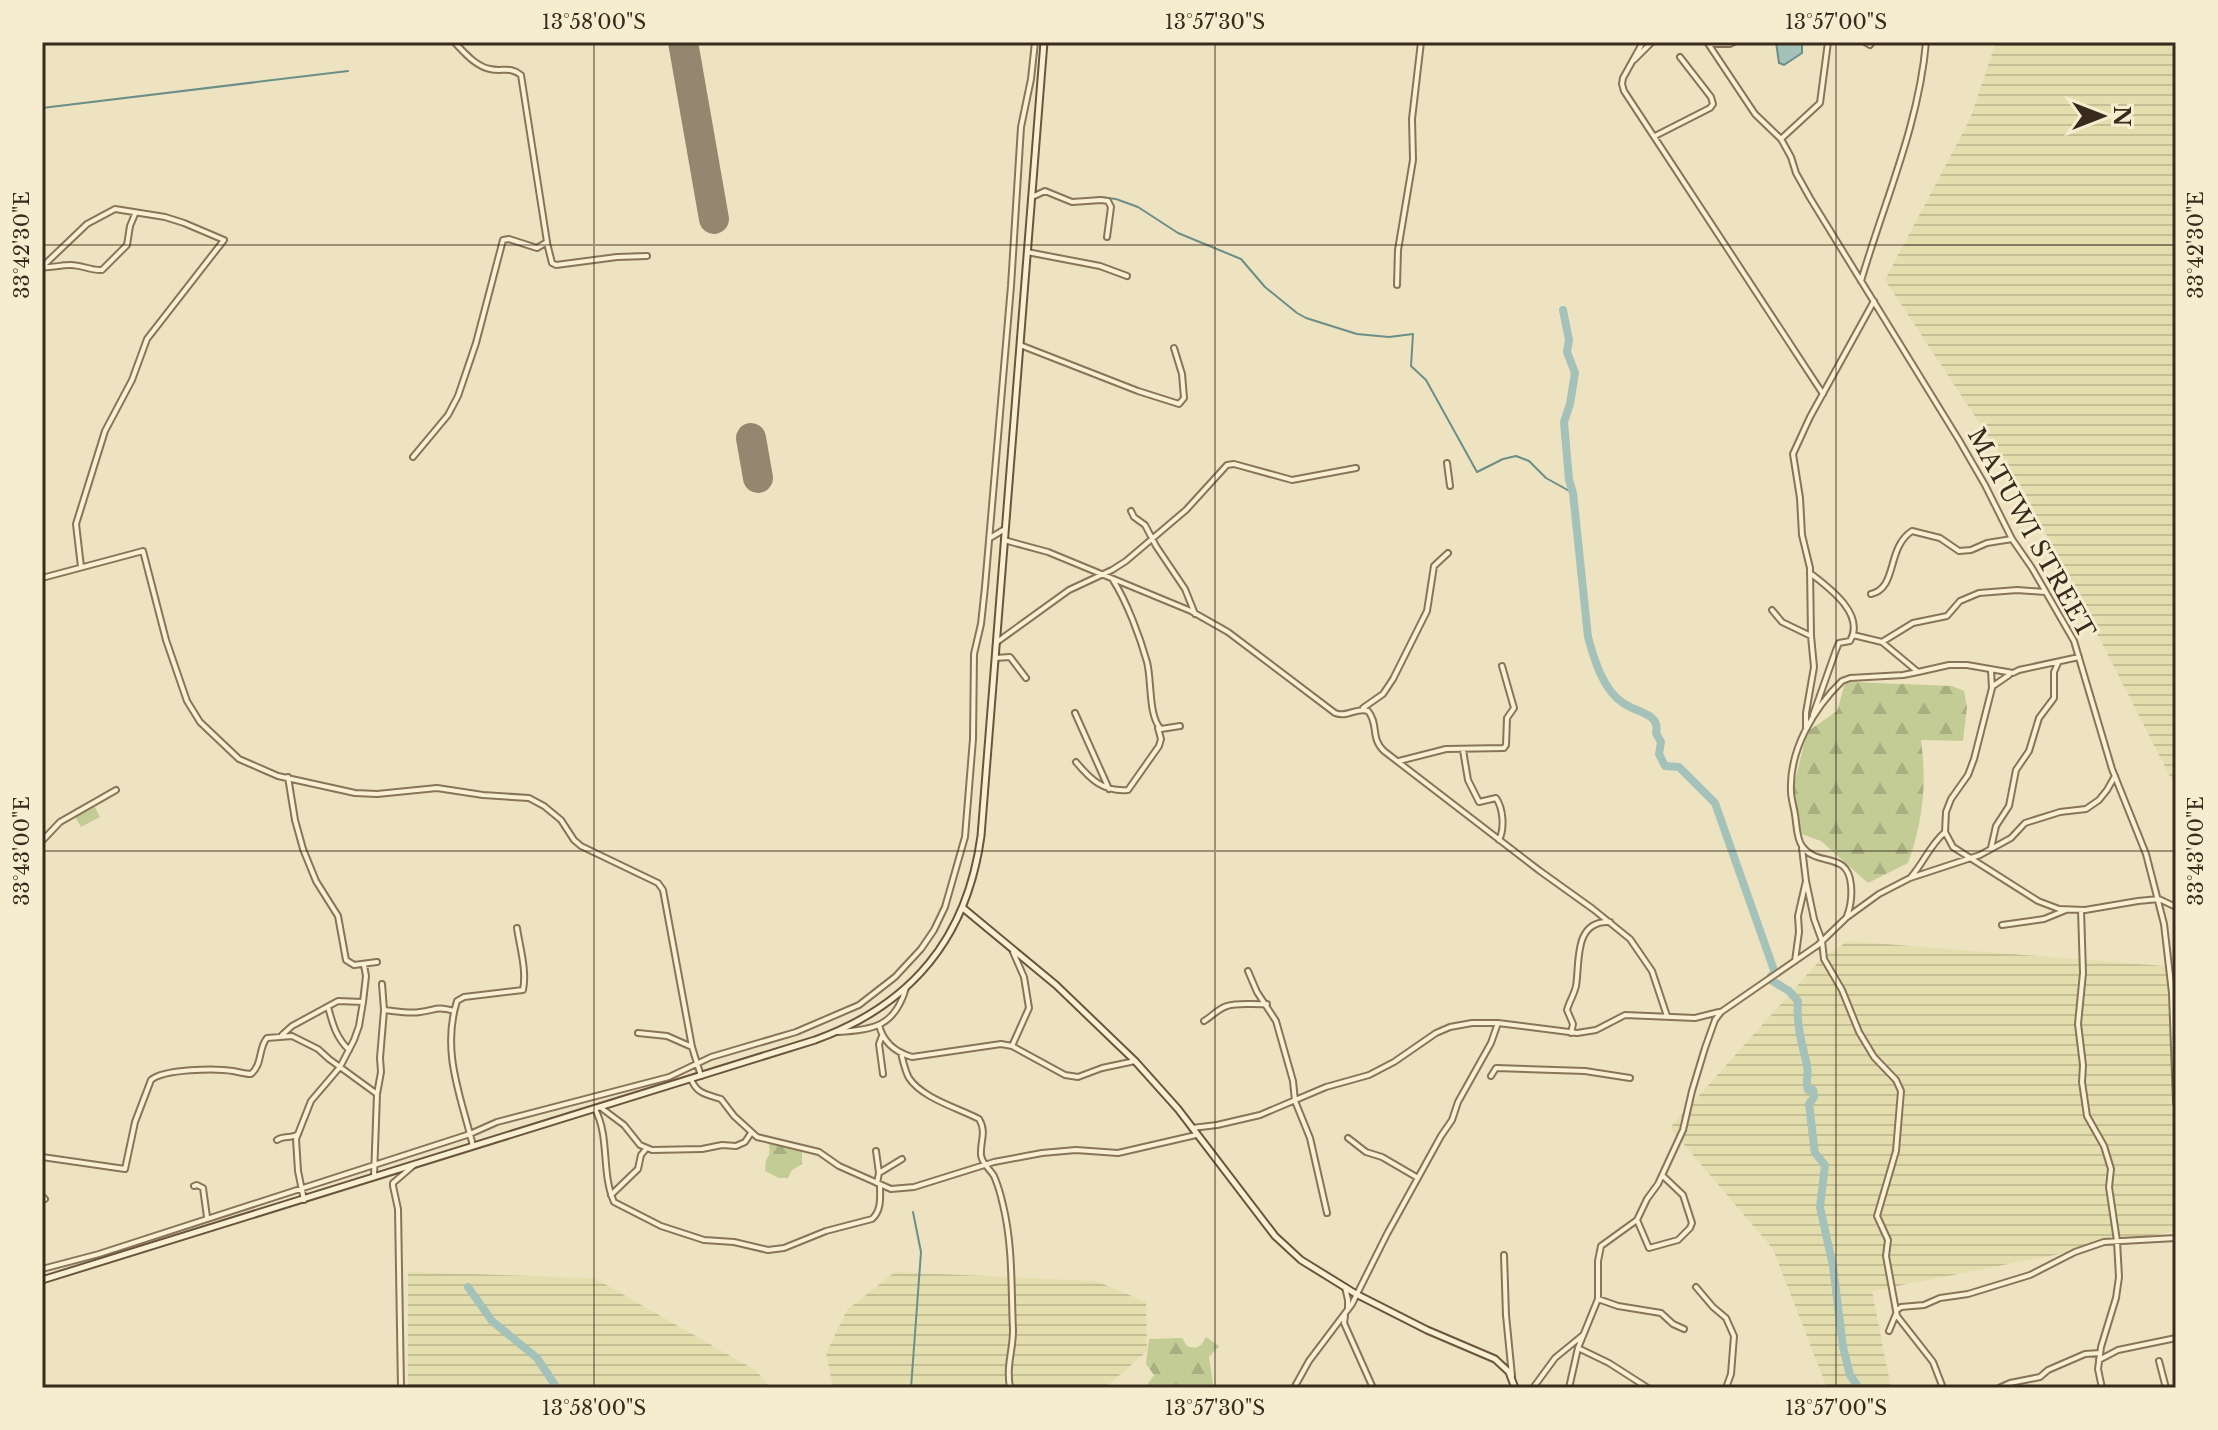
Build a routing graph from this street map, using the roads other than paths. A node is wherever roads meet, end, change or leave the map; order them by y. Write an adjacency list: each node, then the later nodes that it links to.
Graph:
1 (454, 42): 20 (street)
2 (1035, 42): 38 (street)
3 (1044, 42): 17 (main road)
4 (1421, 42): 26 (street)
5 (1643, 42): 14 (street)
6 (1652, 42): 14 (street)
7 (1734, 42): 12 (street)
8 (1828, 42): 16 (street)
9 (1865, 42): 10 (street)
10 (1872, 42)
11 (1926, 42): 25 (street)
12 (1708, 43): 16 (street, MATUWI STREET)
13 (1680, 57): 15 (street)
14 (1630, 64): 15 (street)
15 (1655, 136): 30 (street)
16 (1781, 139): 25 (street, MATUWI STREET)
17 (1031, 198): 19 (street); 21 (main road)
18 (135, 214): 23 (street); 23 (street); 42 (street)
19 (1107, 237)
20 (547, 242): 22 (street); 31 (street)
21 (1027, 252): 24 (street); 28 (main road)
22 (647, 256)
23 (42, 267)
24 (1127, 276)
25 (1861, 281): 27 (street, MATUWI STREET)
26 (1397, 285)
27 (1874, 301): 30 (street); 39 (street, MATUWI STREET)
28 (1020, 345): 29 (street); 36 (main road)
29 (1174, 348)
30 (1824, 395): 43 (street)
31 (413, 457)
32 (1447, 463): 34 (street)
33 (1356, 468): 37 (street)
34 (1450, 486)
35 (1131, 511): 37 (street)
36 (1005, 529): 38 (street); 40 (main road)
37 (1152, 537): 44 (street); 50 (street)
38 (989, 539): 123 (street)
39 (2012, 539): 47 (street, MATUWI STREET); 48 (street)
40 (1004, 540): 44 (street); 54 (main road)
41 (1448, 553): 64 (street)
42 (81, 567): 45 (street); 74 (street)
43 (1810, 573): 51 (street); 52 (street)
44 (1103, 574): 46 (street); 54 (street)
45 (42, 578)
46 (1112, 578): 50 (street); 67 (street)
47 (2045, 592): 53 (street); 55 (street, MATUWI STREET)
48 (1871, 594)
49 (1772, 610): 52 (street)
50 (1195, 614): 64 (street)
51 (1853, 635): 53 (street); 66 (street)
52 (1811, 636): 69 (street)
53 (1882, 642): 60 (street)
54 (996, 643): 56 (main road)
55 (2079, 657): 57 (street); 73 (street, MATUWI STREET)
56 (994, 658): 62 (street); 87 (main road)
57 (2059, 661): 61 (street); 81 (street)
58 (1502, 666): 70 (street)
59 (1991, 671): 60 (street); 61 (street); 63 (street)
60 (1918, 672): 66 (street)
61 (2010, 674): 63 (street)
62 (1026, 678)
63 (1992, 688): 77 (street)
64 (1361, 709): 71 (street)
65 (1075, 713): 75 (street)
66 (1811, 721): 69 (street)
67 (1158, 726): 68 (street); 75 (street)
68 (1180, 726)
69 (1806, 727): 80 (street)
70 (1463, 750): 71 (street); 78 (street)
71 (1397, 761): 78 (street)
72 (1076, 762): 75 (street)
73 (2115, 776): 81 (street); 85 (street, MATUWI STREET)
74 (288, 777): 98 (street); 119 (street)
75 (1109, 789)
76 (116, 790): 79 (street)
77 (1945, 832): 82 (street); 83 (street)
78 (1499, 840): 91 (street)
79 (42, 841)
80 (1802, 845): 84 (street); 90 (street)
81 (1991, 848): 82 (street)
82 (1969, 858): 83 (street); 88 (street)
83 (1910, 878): 90 (street)
84 (1806, 881): 94 (street); 96 (street)
85 (2159, 899): 86 (street); 89 (street); 117 (street, MATUWI STREET)
86 (2176, 907)
87 (963, 908): 95 (main road); 101 (main road)
88 (2067, 910): 89 (street); 92 (street)
89 (2081, 910): 165 (street)
90 (1846, 918): 94 (street)
91 (1610, 922): 108 (street); 114 (street)
92 (2002, 925)
93 (517, 928): 106 (street)
94 (1822, 941): 96 (street); 173 (street)
95 (1011, 946): 118 (street); 122 (main road)
96 (1795, 961): 107 (street)
97 (377, 962): 98 (street)
98 (364, 965): 102 (street)
99 (1248, 971): 103 (street)
100 (382, 984): 105 (street)
101 (906, 988): 111 (street); 112 (main road)
102 (363, 1002): 104 (street); 120 (street)
103 (1267, 1004): 109 (street); 132 (street)
104 (328, 1007): 115 (street); 120 (street)
105 (384, 1010): 106 (street); 130 (street)
106 (454, 1011): 138 (street)
107 (1721, 1012): 108 (street); 152 (street)
108 (1667, 1016): 114 (street)
109 (1204, 1021)
110 (1498, 1023): 114 (street); 132 (street); 154 (street)
111 (879, 1025): 112 (street); 116 (street)
112 (838, 1032): 126 (main road)
113 (638, 1033): 119 (street)
114 (1571, 1033)
115 (282, 1035): 124 (street); 145 (street)
116 (882, 1036): 121 (street); 125 (street)
117 (2175, 1041): 131 (street, MATUWI STREET)
118 (1012, 1046): 121 (street); 122 (street)
119 (692, 1047): 123 (street)
120 (349, 1050): 124 (street)
121 (901, 1053): 148 (street)
122 (1135, 1061): 135 (main road)
123 (696, 1063): 126 (street); 138 (street)
124 (340, 1067): 130 (street); 136 (street)
125 (883, 1074)
126 (701, 1076): 129 (main road)
127 (1491, 1076): 128 (street)
128 (1630, 1078)
129 (691, 1079): 134 (main road); 137 (street)
130 (377, 1094): 149 (street)
131 (2176, 1094): 133 (street, MATUWI STREET)
132 (1295, 1101): 135 (street); 161 (street)
133 (2176, 1102)
134 (597, 1108): 142 (main road); 143 (street); 159 (street)
135 (1191, 1128): 139 (main road)
136 (299, 1132): 141 (street); 158 (street)
137 (751, 1133): 143 (street); 156 (street)
138 (470, 1134): 142 (street); 149 (street)
139 (1196, 1135): 148 (street); 169 (main road)
140 (1348, 1138): 154 (street)
141 (277, 1140)
142 (473, 1146): 147 (main road)
143 (646, 1149): 159 (street)
144 (876, 1151): 151 (street)
145 (42, 1157)
146 (902, 1159): 151 (street)
147 (414, 1164): 150 (main road); 155 (street)
148 (985, 1165): 156 (street); 185 (street)
149 (373, 1166): 153 (street); 158 (street)
150 (390, 1172): 153 (main road); 155 (street)
151 (879, 1173): 156 (street)
152 (1663, 1175): 163 (street); 163 (street)
153 (374, 1177): 160 (main road)
154 (1418, 1178): 171 (street)
155 (393, 1183): 184 (street)
156 (878, 1184): 159 (street)
157 (194, 1186): 162 (street)
158 (301, 1189): 160 (street); 167 (street)
159 (611, 1195)
160 (304, 1200): 168 (main road)
161 (1327, 1213)
162 (207, 1217)
163 (1637, 1220): 172 (street)
164 (2176, 1238): 165 (street)
165 (2117, 1241): 173 (street); 180 (street)
166 (1504, 1255): 183 (street)
167 (42, 1269)
168 (42, 1280)
169 (1345, 1287): 171 (main road); 174 (street)
170 (1696, 1287): 192 (street)
171 (1356, 1294): 174 (street); 183 (main road)
172 (1598, 1299): 175 (street); 177 (street)
173 (1897, 1311): 176 (street); 193 (street)
174 (1346, 1312): 186 (street); 187 (street)
175 (1684, 1329)
176 (1889, 1331)
177 (1583, 1335): 179 (street); 189 (street)
178 (2176, 1338): 181 (street)
179 (1578, 1348): 190 (street); 191 (street)
180 (2100, 1353): 181 (street); 194 (street)
181 (2099, 1360): 195 (street)
182 (2159, 1361): 196 (street)
183 (1512, 1378): 188 (main road)
184 (401, 1388)
185 (1010, 1388)
186 (1294, 1388)
187 (1373, 1388)
188 (1515, 1388)
189 (1533, 1388)
190 (1569, 1388)
191 (1648, 1388)
192 (1726, 1388)
193 (1943, 1388)
194 (1999, 1388)
195 (2102, 1388)
196 (2166, 1388)

